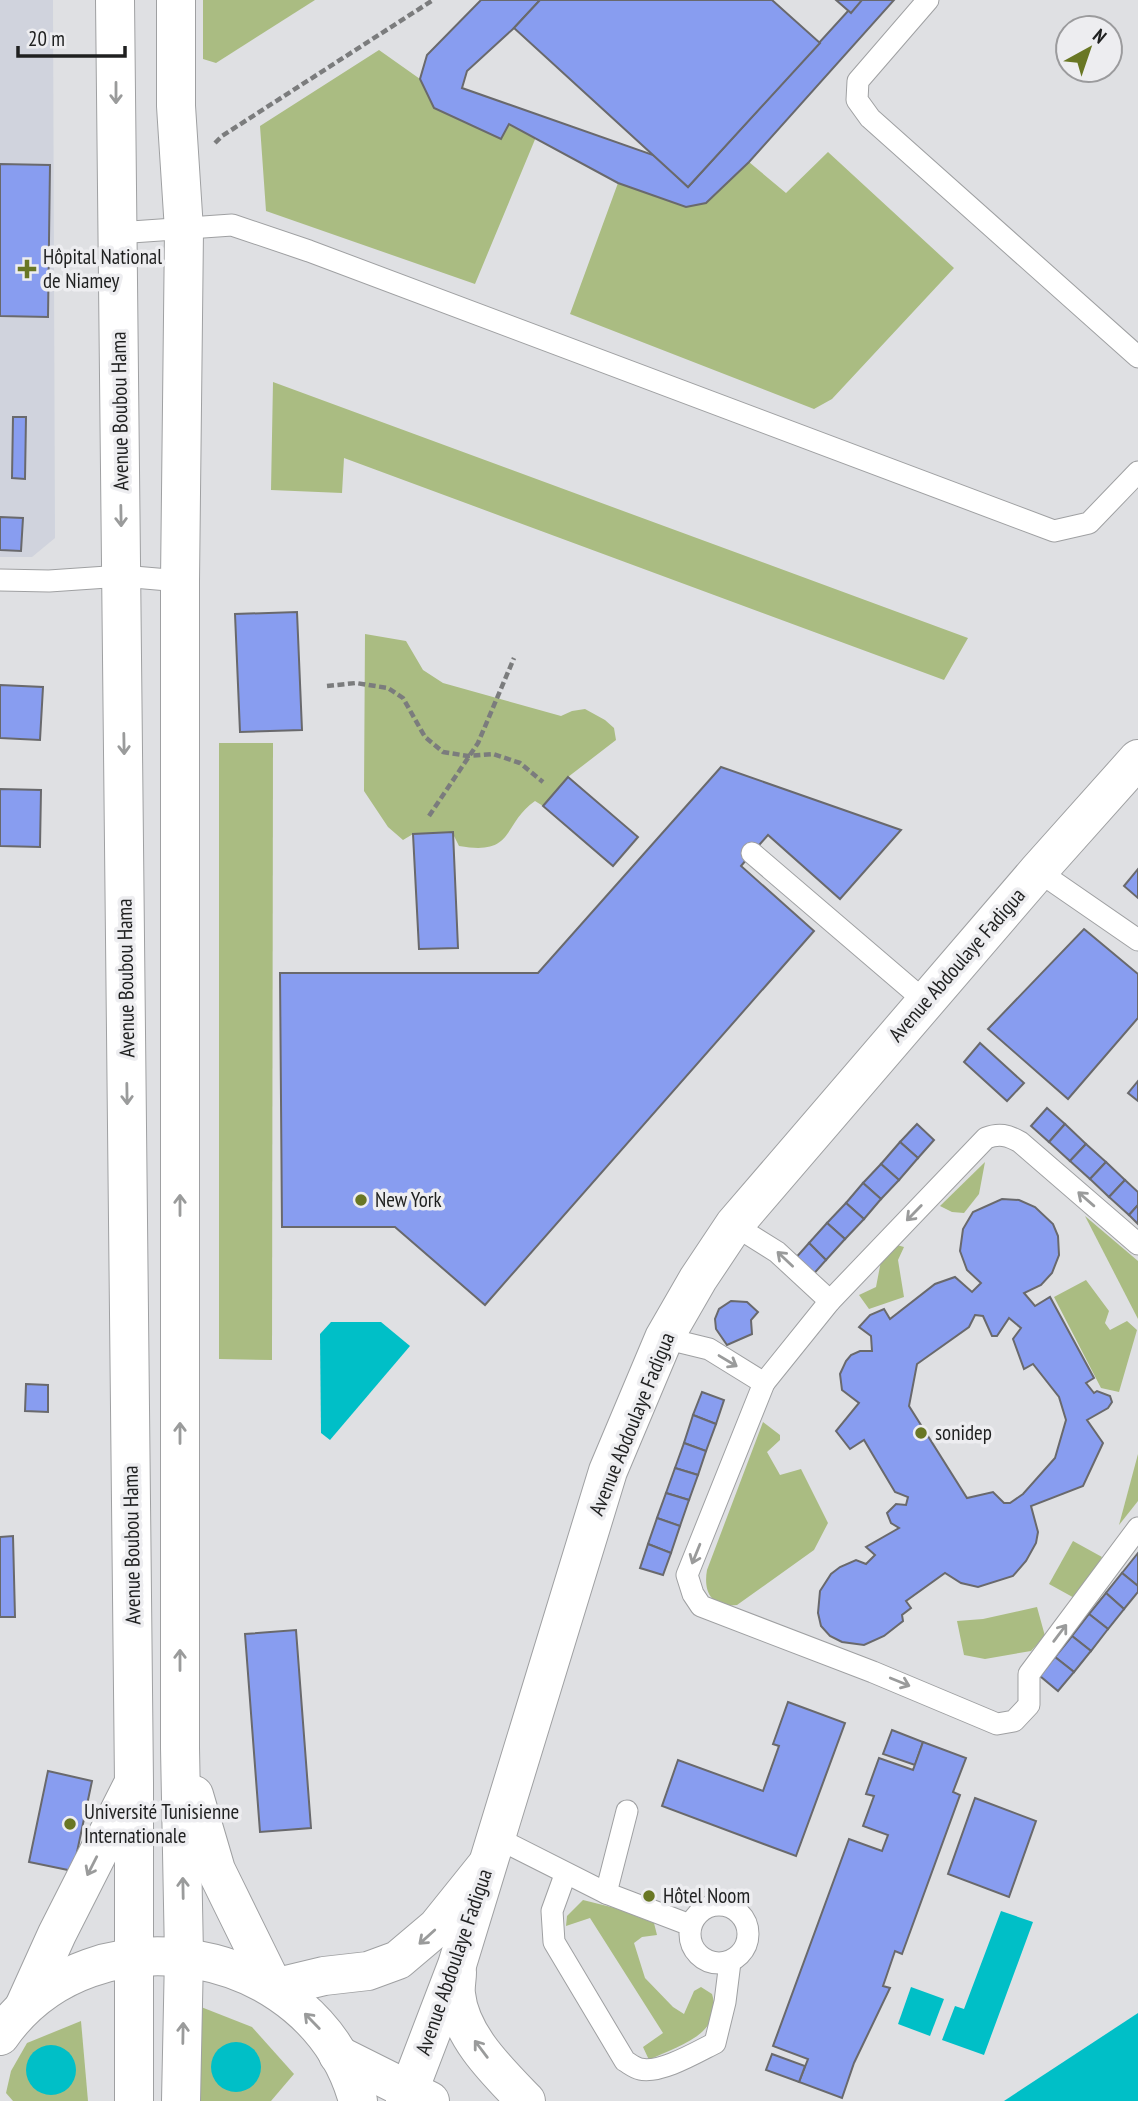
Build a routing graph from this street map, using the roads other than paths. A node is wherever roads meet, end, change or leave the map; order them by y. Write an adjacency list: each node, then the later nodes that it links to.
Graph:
1 (115, 0): 5 (main road, Avenue Boubou Hama, one-way to 5)
2 (176, 0): 4 (main road)
3 (928, 0): 6 (lane)
4 (184, 230): 5 (lane); 7 (lane); 10 (main road)
5 (117, 233): 8 (main road, Avenue Boubou Hama, one-way to 8)
6 (1138, 357)
7 (1138, 472)
8 (122, 576): 9 (lane); 10 (lane); 23 (main road, Avenue Boubou Hama, one-way to 23)
9 (0, 580)
10 (180, 580): 22 (main road, one-way to 10)
11 (1138, 760): 13 (main road, Avenue Abdoulaye Fadigua)
12 (751, 853): 15 (lane)
13 (1038, 871): 14 (lane); 15 (main road, Avenue Abdoulaye Fadigua)
14 (1138, 940)
15 (926, 1002): 16 (main road, Avenue Abdoulaye Fadigua)
16 (734, 1225): 18 (lane, one-way to 16); 19 (main road, Avenue Abdoulaye Fadigua)
17 (1138, 1244): 18 (lane, one-way to 18)
18 (830, 1301): 20 (lane)
19 (664, 1338): 20 (lane, one-way to 20); 25 (main road, Avenue Abdoulaye Fadigua)
20 (764, 1383): 21 (lane, one-way to 21)
21 (1138, 1528)
22 (180, 1748): 28 (main road); 31 (main road, one-way to 22)
23 (134, 1783): 30 (main road, Avenue Boubou Hama); 36 (main road, one-way to 36)
24 (627, 1811): 27 (lane)
25 (491, 1851): 26 (lane); 33 (main road, Avenue Abdoulaye Fadigua); 34 (main road, one-way to 34)
26 (565, 1875): 27 (lane); 32 (lane)
27 (606, 1893): 29 (lane)
28 (240, 1919): 34 (main road); 35 (main road)
29 (690, 1925): 32 (lane); 32 (lane)
30 (134, 1956): 31 (main road); 36 (main road); 39 (main road, Avenue Boubou Hama)
31 (184, 1956): 35 (main road); 40 (main road, one-way to 31)
32 (730, 1962)
33 (457, 1965): 38 (main road, Avenue Abdoulaye Fadigua); 42 (main road, one-way to 33)
34 (324, 1976): 35 (main road)
35 (274, 1988): 37 (main road, one-way to 35)
36 (12, 2023)
37 (338, 2055): 38 (main road); 41 (main road)
38 (415, 2097)
39 (134, 2101)
40 (181, 2101)
41 (358, 2101)
42 (526, 2101)

